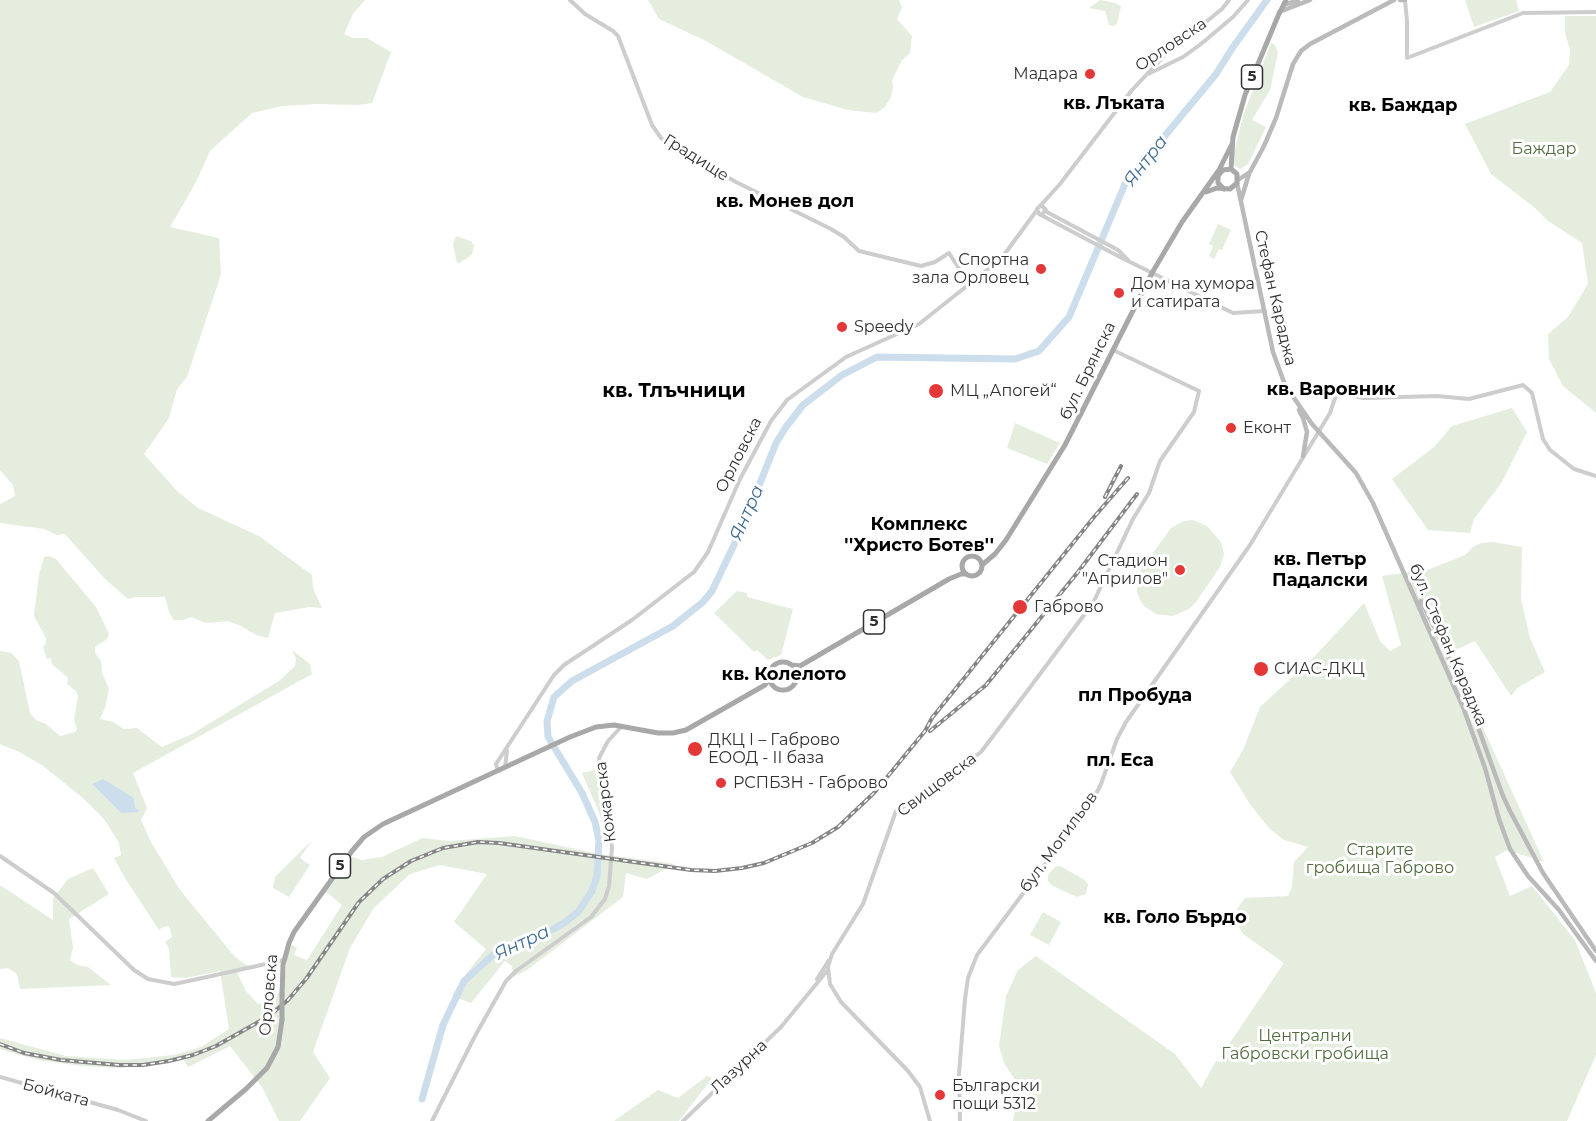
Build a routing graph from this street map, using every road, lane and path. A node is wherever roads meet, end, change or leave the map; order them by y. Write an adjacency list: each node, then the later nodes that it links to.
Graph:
1 (570, 0): 26 (street, Градище)
2 (1230, 0): 12 (street)
3 (1248, 0): 13 (street, Орловска)
4 (1286, 0): 10 (main road, бул. Брянска / 5)
5 (1309, 0): 9 (main road)
6 (1394, 0): 17 (main road)
7 (1400, 0): 8 (main road)
8 (1405, 0): 11 (street)
9 (1298, 1): 10 (main road)
10 (1281, 9): 15 (main road, бул. Брянска / 5)
11 (1596, 12)
12 (1159, 62): 13 (street); 14 (street)
13 (1164, 67): 14 (street, Орловска)
14 (1147, 75): 24 (street, Орловска)
15 (1232, 144): 16 (main road, бул. Брянска / 5); 22 (main road, бул. Брянска / 5)
16 (1231, 151): 18 (main road, 5); 19 (main road)
17 (1251, 169): 18 (main road); 20 (main road); 23 (main road)
18 (1233, 171): 19 (main road); 20 (main road, 5)
19 (1220, 173): 21 (main road); 22 (main road)
20 (1238, 181): 21 (main road); 23 (main road, Стефан Караджа)
21 (1228, 189): 22 (main road); 23 (main road)
22 (1204, 193): 25 (main road, бул. Брянска / 5)
23 (1241, 202): 27 (main road, Стефан Караджа)
24 (1040, 211): 25 (street); 26 (street, Орловска)
25 (1152, 273): 27 (street); 28 (main road, бул. Брянска / 5)
26 (969, 284): 47 (street, Орловска)
27 (1266, 311): 29 (main road, Стефан Караджа)
28 (1113, 350): 34 (main road, бул. Брянска / 5); 54 (street, Свищовска)
29 (1290, 394): 30 (main road, Стефан Караджа); 31 (main road)
30 (1318, 431): 31 (street, бул. Могильов); 32 (street, бул. Могильов); 35 (main road, Стефан Караджа)
31 (1303, 456): 65 (street, бул. Могильов)
32 (1596, 476)
33 (978, 557): 34 (main road, 5); 36 (main road, 5); 37 (main road)
34 (992, 557): 37 (main road, бул. Брянска / 5)
35 (1399, 562): 50 (main road, бул. Стефан Караджа); 51 (main road, бул. Стефан Караджа)
36 (962, 564): 38 (main road); 39 (main road, 5)
37 (982, 566): 38 (main road, 5)
38 (966, 574): 39 (main road, 5)
39 (949, 579): 41 (main road, 5)
40 (792, 665): 41 (main road); 42 (main road); 43 (main road, 5)
41 (800, 666): 42 (main road)
42 (797, 676): 45 (main road)
43 (770, 678): 44 (main road, 5); 45 (main road)
44 (765, 685): 45 (main road); 46 (main road, 5)
45 (776, 687)
46 (622, 726): 48 (main road, 5); 62 (street, Кожарска)
47 (508, 747): 48 (street, Орловска); 49 (street, Орловска)
48 (505, 768): 49 (main road, Орловска / 5)
49 (498, 771): 55 (main road, Орловска / 5)
50 (1495, 776): 51 (main road); 53 (main road, бул. Стефан Караджа)
51 (1488, 778): 56 (main road, бул. Стефан Караджа)
52 (0, 856): 55 (street)
53 (1596, 951)
54 (832, 954): 57 (street, Свищовска); 58 (street)
55 (284, 960): 61 (main road, Орловска / 5, bridge)
56 (1596, 961)
57 (827, 971): 58 (street); 64 (street)
58 (805, 998): 63 (street, Лазурна)
59 (0, 1077): 60 (street, Бойката)
60 (146, 1121)
61 (208, 1121)
62 (432, 1121)
63 (683, 1121)
64 (930, 1121)
65 (960, 1121)

